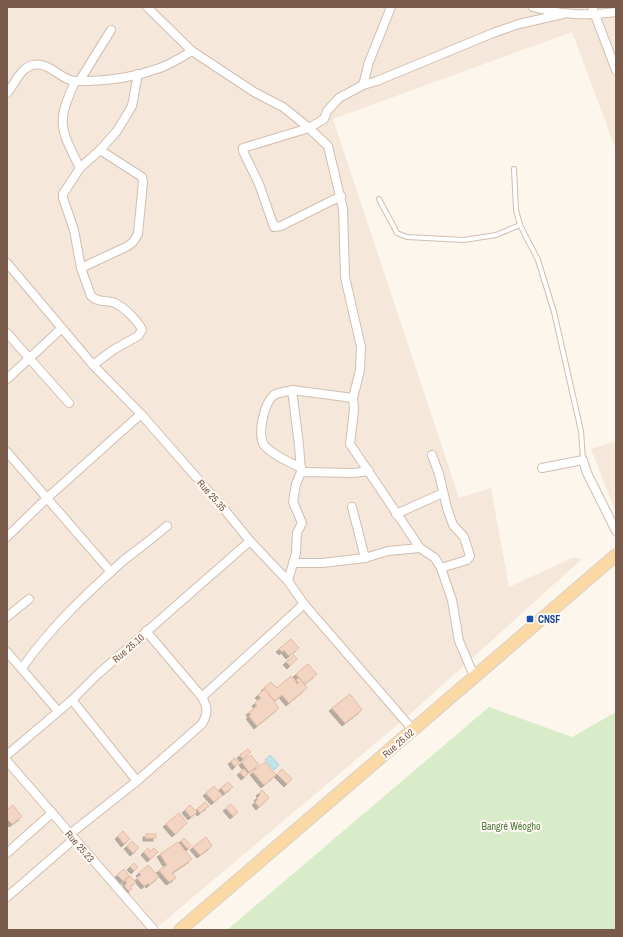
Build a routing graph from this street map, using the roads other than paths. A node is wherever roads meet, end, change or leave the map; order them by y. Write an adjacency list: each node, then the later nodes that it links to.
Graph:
1 (148, 7): 8 (street)
2 (391, 7): 12 (street)
3 (533, 7): 6 (street)
4 (593, 11): 5 (street); 6 (street); 9 (street)
5 (616, 12)
6 (563, 14): 12 (street)
7 (111, 30): 11 (street)
8 (192, 51): 10 (street); 14 (street)
9 (616, 70)
10 (138, 74): 11 (street); 15 (street)
11 (77, 81): 13 (street); 16 (street)
12 (363, 85): 14 (street)
13 (7, 93)
14 (309, 128): 18 (street); 18 (street)
15 (100, 150): 16 (street); 22 (street)
16 (80, 168): 22 (street)
17 (514, 169): 20 (lane)
18 (340, 196): 29 (street)
19 (379, 199): 20 (lane)
20 (520, 225): 34 (lane)
21 (7, 263): 23 (street, Rue 25.35)
22 (81, 268): 26 (street)
23 (62, 328): 25 (street); 26 (street, Rue 25.35)
24 (7, 333): 25 (street)
25 (30, 358): 27 (street); 30 (street)
26 (93, 365): 31 (street, Rue 25.35)
27 (7, 379)
28 (292, 390): 29 (street); 36 (street); 36 (street)
29 (354, 398): 37 (street)
30 (69, 403)
31 (141, 414): 39 (street); 45 (street, Rue 25.35)
32 (432, 455): 38 (street)
33 (8, 456): 39 (street)
34 (583, 460): 35 (street); 43 (street)
35 (542, 468)
36 (301, 470): 37 (street); 49 (street)
37 (369, 472): 41 (street)
38 (443, 493): 41 (street); 50 (street)
39 (47, 498): 44 (street); 51 (street)
40 (352, 507): 48 (street)
41 (396, 514): 46 (street)
42 (167, 526): 51 (street)
43 (616, 531)
44 (7, 537)
45 (250, 541): 52 (street, Rue 25.35); 56 (street, Rue 25.10)
46 (420, 548): 48 (street); 50 (street)
47 (616, 555): 59 (main road, Rue 25.02)
48 (365, 558): 49 (street)
49 (293, 563): 52 (street)
50 (442, 568): 59 (street)
51 (111, 572): 58 (street)
52 (288, 581): 54 (street, Rue 25.35)
53 (29, 599): 55 (street)
54 (304, 604): 60 (street); 63 (street, Rue 25.35)
55 (7, 617)
56 (146, 631): 60 (street); 61 (street, Rue 25.10)
57 (7, 652): 58 (street)
58 (22, 668): 62 (street)
59 (474, 676): 63 (main road, Rue 25.02)
60 (202, 697): 66 (street)
61 (72, 700): 62 (street, Rue 25.10); 66 (street)
62 (58, 711): 64 (street, Rue 25.10)
63 (413, 730): 72 (main road, Rue 25.02)
64 (7, 755)
65 (7, 761): 67 (street, Rue 25.23)
66 (137, 781): 68 (street)
67 (52, 813): 68 (street, Rue 25.23); 69 (street)
68 (72, 836): 70 (street); 71 (street, Rue 25.23)
69 (7, 853)
70 (7, 897)
71 (154, 930)
72 (180, 930)

